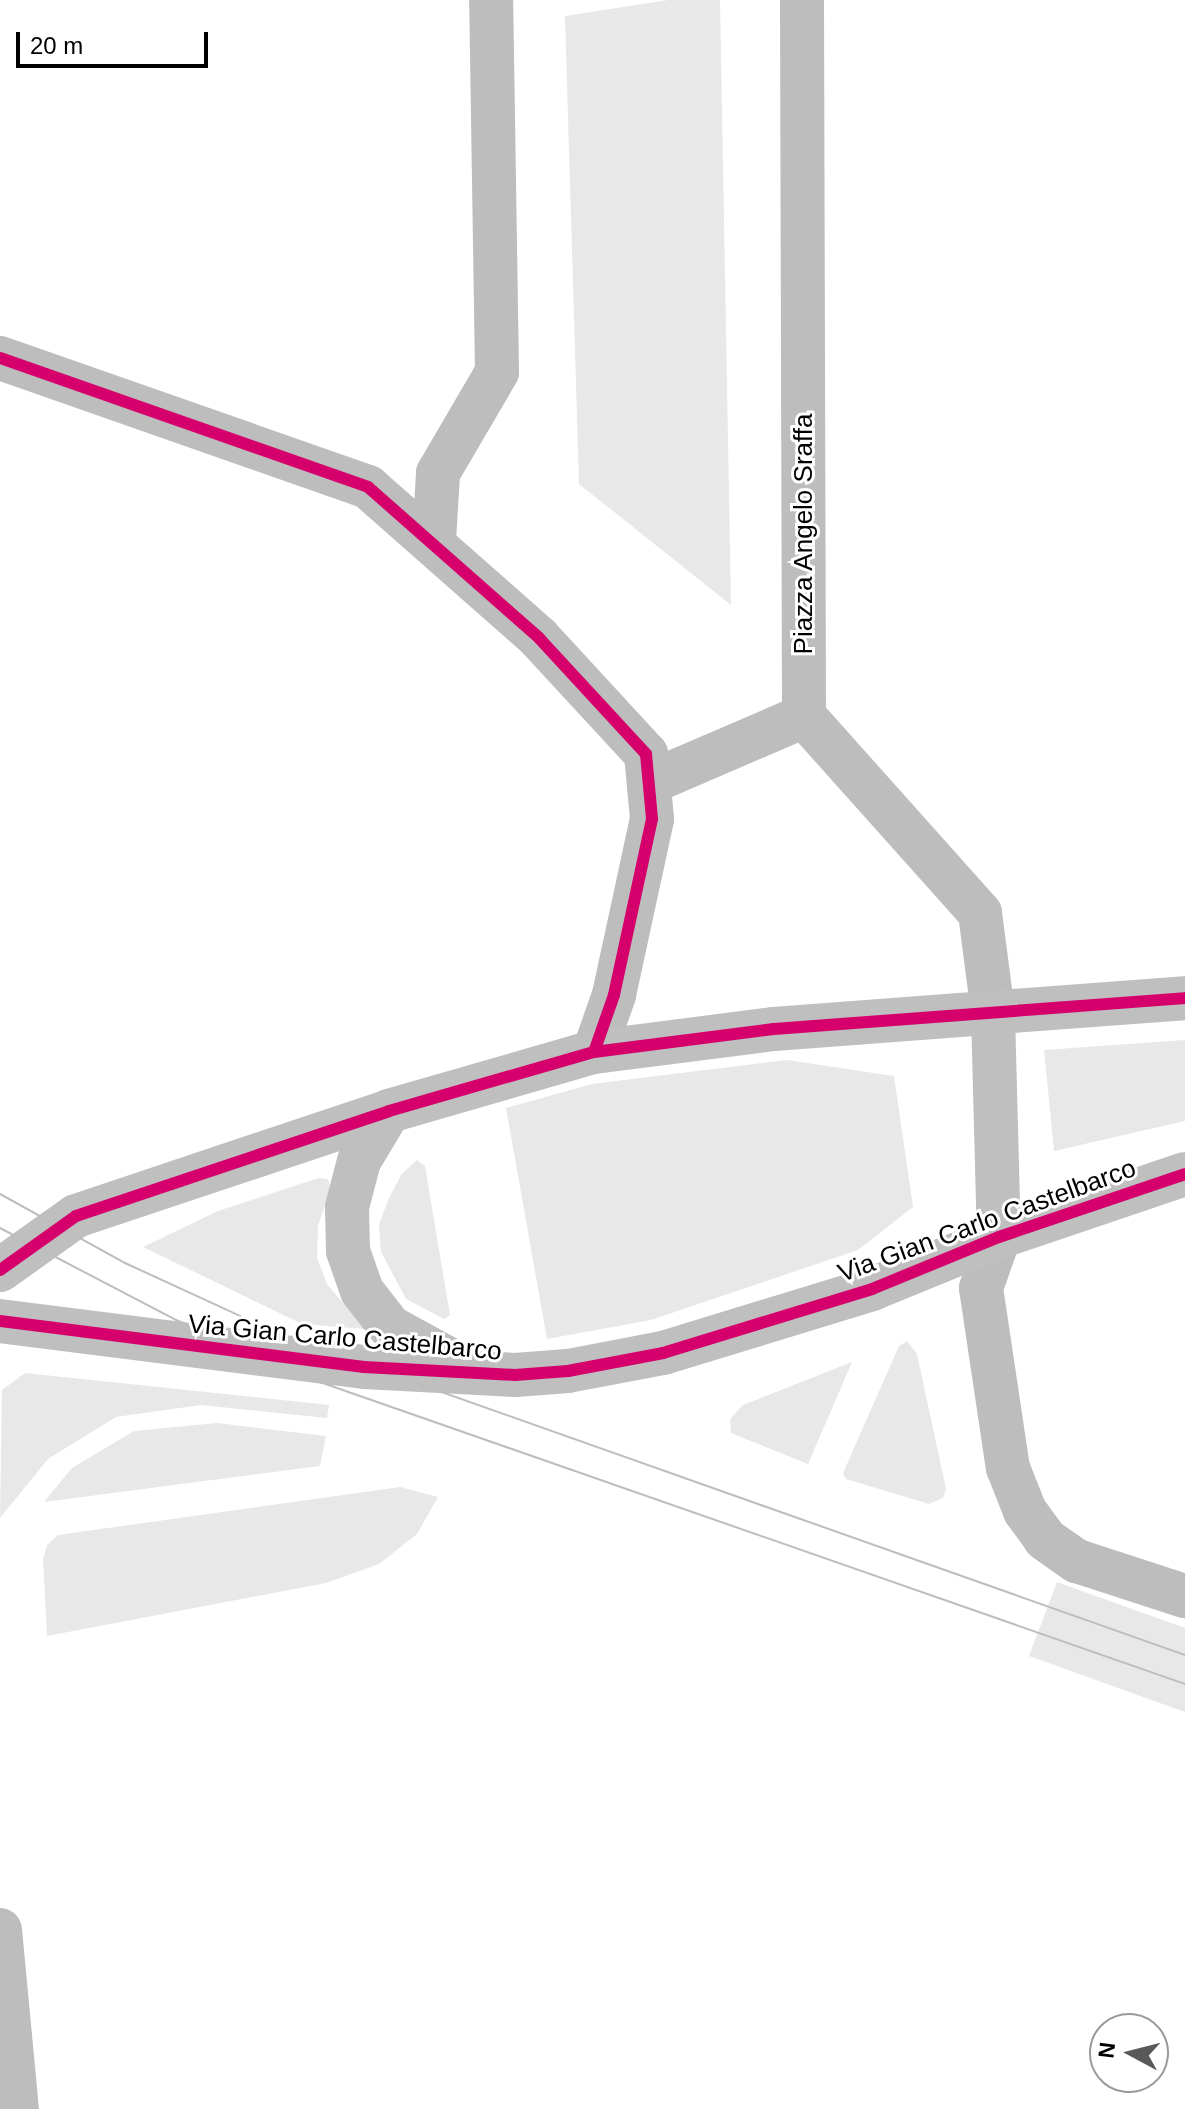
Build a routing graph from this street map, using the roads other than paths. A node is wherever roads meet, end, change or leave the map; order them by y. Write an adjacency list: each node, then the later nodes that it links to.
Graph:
1 (491, 0): 4 (street)
2 (802, 0): 5 (street, Piazza Angelo Sraffa)
3 (0, 358): 4 (street)
4 (434, 541): 6 (street)
5 (804, 716): 6 (street); 8 (street)
6 (651, 782): 9 (street)
7 (1185, 998): 8 (main road)
8 (993, 1013): 9 (main road); 12 (main road)
9 (594, 1052): 10 (main road)
10 (389, 1111): 13 (main road); 15 (main road)
11 (1185, 1174): 12 (main road, Via Gian Carlo Castelbarco)
12 (999, 1237): 15 (main road, Via Gian Carlo Castelbarco); 16 (street)
13 (0, 1270)
14 (0, 1321): 15 (main road, Via Gian Carlo Castelbarco)
15 (472, 1372)
16 (1185, 1596)
17 (0, 1930): 18 (street)
18 (17, 2109)

